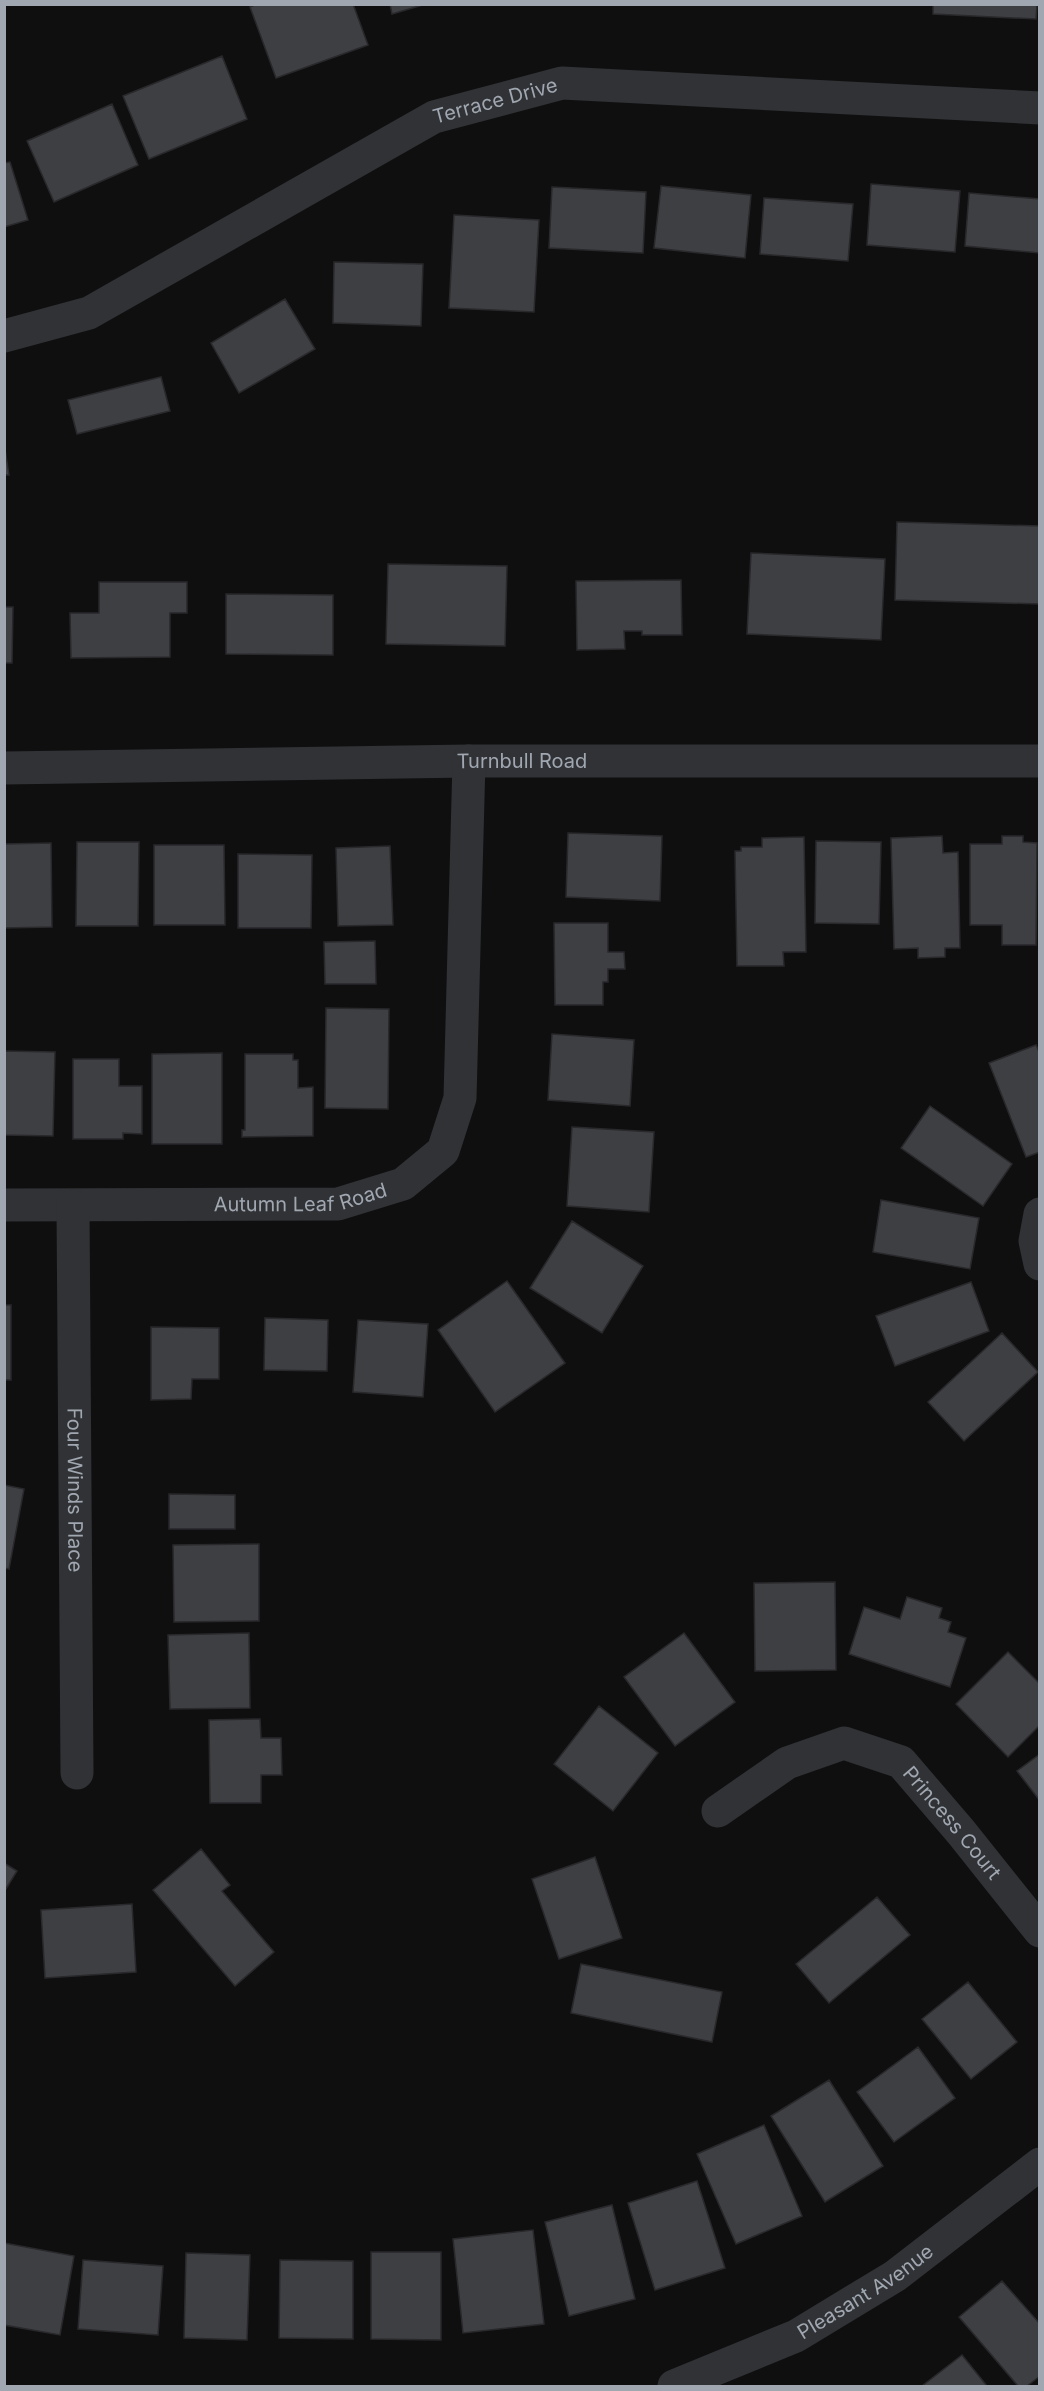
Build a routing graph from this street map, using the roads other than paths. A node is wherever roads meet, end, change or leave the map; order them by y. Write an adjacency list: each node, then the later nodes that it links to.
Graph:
1 (1040, 108): 2 (street, Terrace Drive)
2 (4, 336)
3 (470, 761): 4 (street, Turnbull Road); 5 (street, Turnbull Road); 7 (street, Autumn Leaf Road)
4 (1040, 761)
5 (4, 768)
6 (4, 1205): 7 (street, Autumn Leaf Road)
7 (74, 1206): 10 (street, Four Winds Place)
8 (1040, 1214): 9 (street)
9 (1040, 1264)
10 (77, 1773)
11 (718, 1811): 12 (street, Princess Court)
12 (1040, 1931)
13 (1036, 2174): 14 (street, Pleasant Avenue)
14 (674, 2386)

